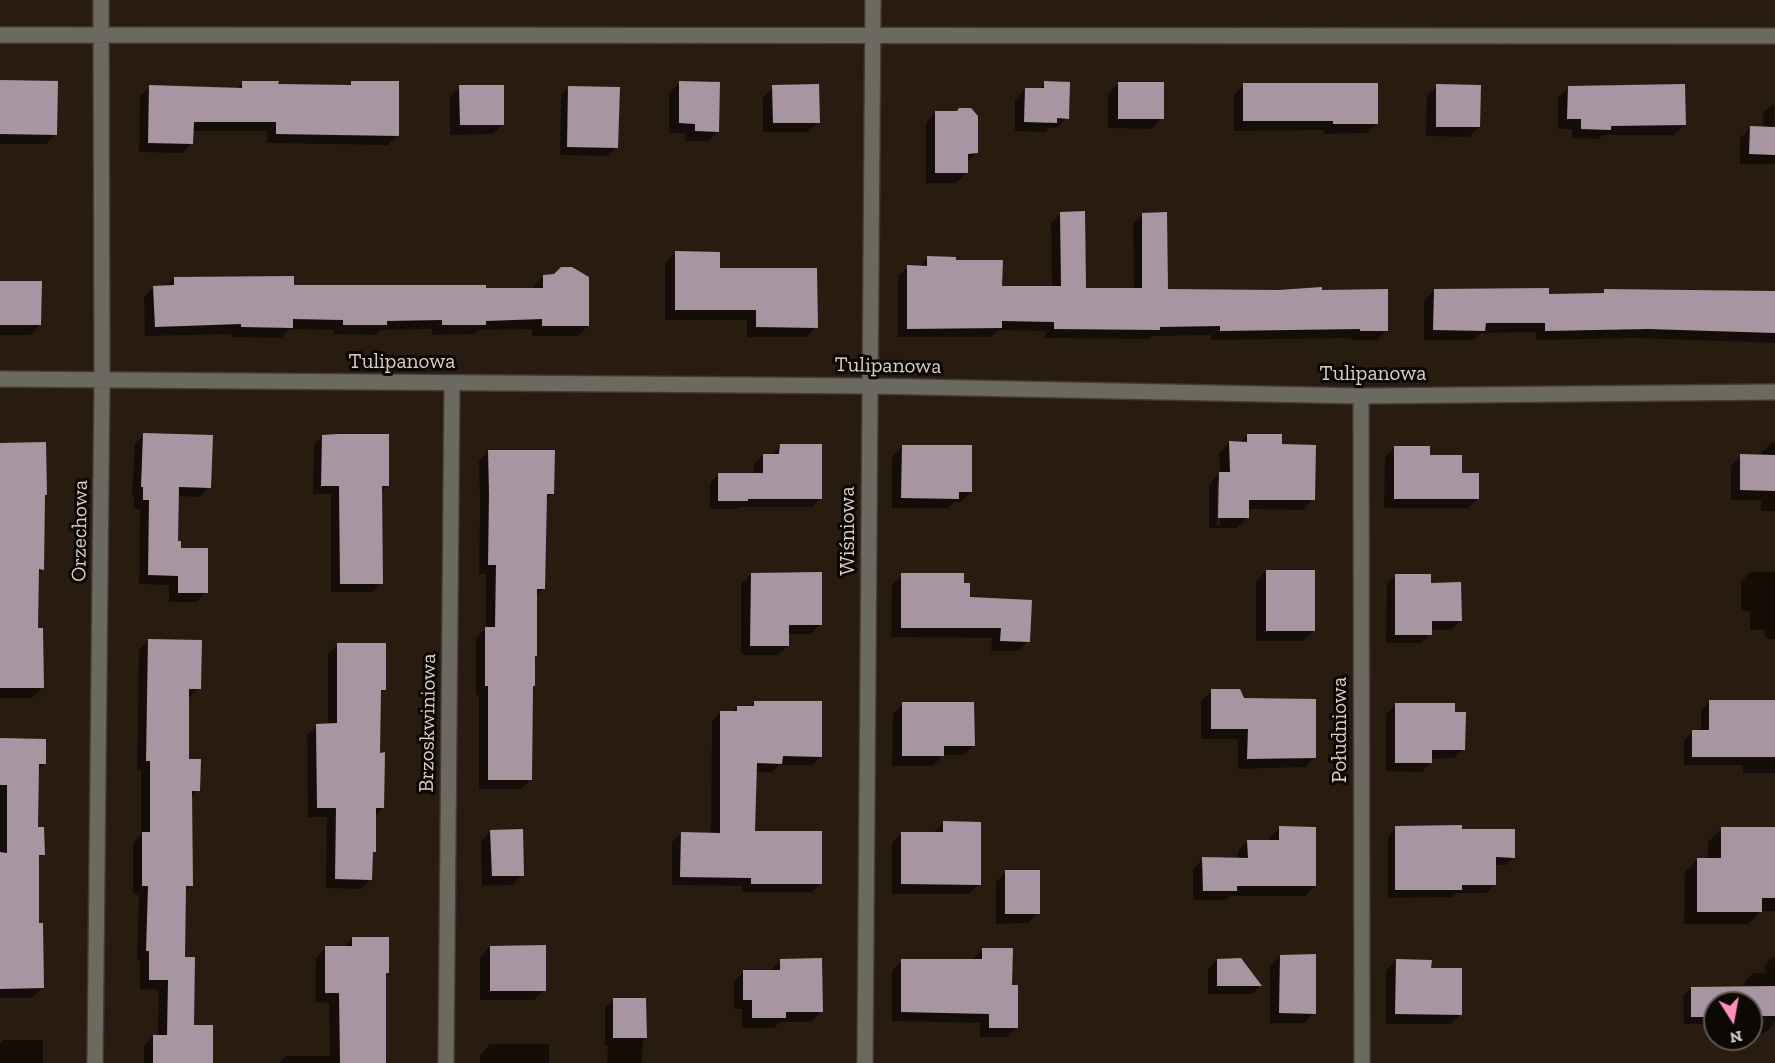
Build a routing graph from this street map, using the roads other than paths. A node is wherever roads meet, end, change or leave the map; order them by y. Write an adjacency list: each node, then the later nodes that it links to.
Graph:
1 (101, 0): 4 (street, Orzechowa)
2 (873, 0): 6 (street, Wiśniowa)
3 (0, 35): 4 (street)
4 (101, 36): 6 (street); 8 (street, Orzechowa)
5 (1775, 36): 6 (street)
6 (873, 37): 10 (street, Wiśniowa)
7 (0, 379): 8 (street, Tulipanowa)
8 (102, 381): 9 (street, Tulipanowa); 13 (street, Orzechowa)
9 (452, 383): 10 (street, Tulipanowa); 14 (street, Brzoskwiniowa)
10 (870, 386): 12 (street, Tulipanowa); 15 (street, Wiśniowa)
11 (1775, 392): 12 (street, Tulipanowa)
12 (1361, 396): 16 (street, Południowa)
13 (95, 1063)
14 (446, 1063)
15 (865, 1063)
16 (1362, 1063)

